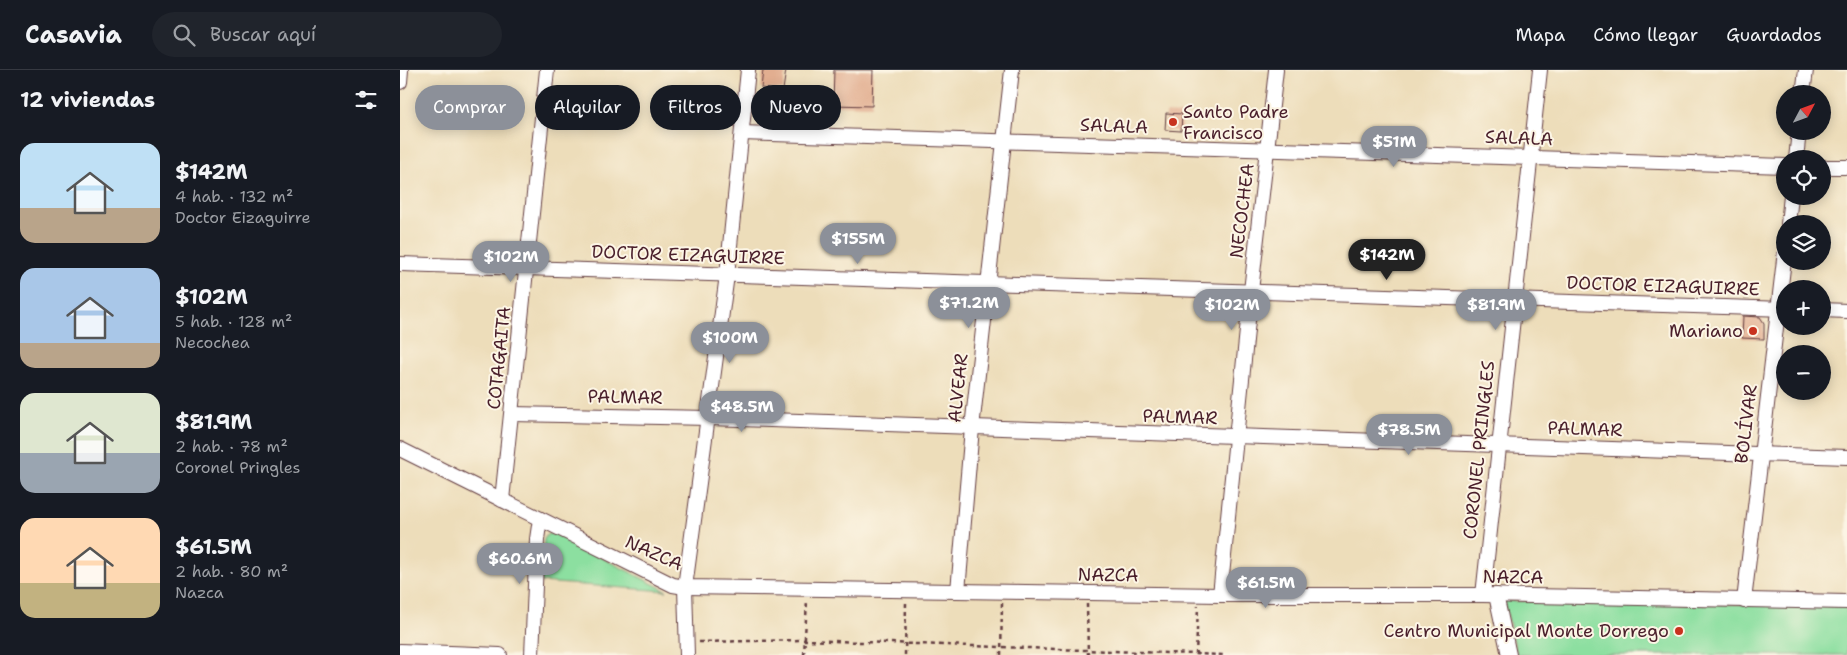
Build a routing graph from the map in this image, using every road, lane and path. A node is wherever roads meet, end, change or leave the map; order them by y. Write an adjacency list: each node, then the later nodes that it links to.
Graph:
1 (401, 70): 8 (street)
2 (547, 70): 18 (street, COTAGAITA)
3 (748, 70): 10 (street)
4 (1012, 70): 11 (street, ALVEAR)
5 (1276, 70): 12 (street, NECOCHEA)
6 (1540, 70): 13 (street, CORONEL PRINGLES)
7 (1806, 70): 9 (street)
8 (400, 82)
9 (1804, 85)
10 (742, 133): 11 (street, SALALA); 19 (street)
11 (1004, 140): 12 (street, SALALA); 20 (street, ALVEAR)
12 (1269, 150): 13 (street, SALALA); 21 (street, NECOCHEA)
13 (1531, 157): 14 (street, SALALA); 22 (street, CORONEL PRINGLES)
14 (1776, 166)
15 (1831, 167): 16 (street)
16 (1847, 167)
17 (400, 264): 18 (street, DOCTOR EIZAGUIRRE)
18 (527, 268): 19 (street, DOCTOR EIZAGUIRRE); 27 (street, COTAGAITA)
19 (726, 275): 20 (street, DOCTOR EIZAGUIRRE); 28 (street)
20 (988, 284): 21 (street, DOCTOR EIZAGUIRRE); 29 (street, ALVEAR)
21 (1251, 291): 22 (street, DOCTOR EIZAGUIRRE); 30 (street, NECOCHEA)
22 (1514, 300): 23 (street, DOCTOR EIZAGUIRRE); 31 (street, CORONEL PRINGLES)
23 (1776, 309)
24 (1831, 310): 25 (street)
25 (1847, 311)
26 (1778, 335): 33 (street, BOLÍVAR)
27 (512, 414): 28 (street, PALMAR); 35 (street, COTAGAITA)
28 (709, 418): 29 (street, PALMAR); 37 (street)
29 (972, 428): 30 (street, PALMAR); 40 (street, ALVEAR)
30 (1235, 438): 31 (street, PALMAR); 44 (street, NECOCHEA)
31 (1498, 444): 33 (street, PALMAR); 45 (street, CORONEL PRINGLES)
32 (400, 450): 35 (street, NAZCA)
33 (1761, 454): 34 (street, PALMAR); 46 (street, BOLÍVAR)
34 (1847, 457)
35 (502, 500): 36 (street, NAZCA)
36 (540, 518): 37 (street, NAZCA); 56 (street)
37 (685, 586): 38 (street, NAZCA); 51 (street)
38 (807, 589): 39 (street, NAZCA); 48 (path)
39 (907, 590): 40 (street, NAZCA); 49 (path)
40 (958, 591): 41 (street, NAZCA)
41 (1002, 592): 42 (street, NAZCA); 50 (path)
42 (1087, 593): 43 (street, NAZCA); 52 (path)
43 (1198, 595): 44 (street, NAZCA); 54 (path)
44 (1220, 595): 45 (street, NAZCA)
45 (1490, 595): 46 (street, NAZCA); 62 (street, CORONEL PRINGLES)
46 (1744, 601): 47 (street, NAZCA)
47 (1847, 602)
48 (805, 640): 49 (path); 51 (path); 57 (path)
49 (906, 643): 50 (path); 58 (path)
50 (1001, 647): 52 (path); 59 (path)
51 (687, 648)
52 (1088, 650): 54 (path); 60 (path)
53 (400, 651): 55 (street)
54 (1196, 654): 61 (path)
55 (500, 655)
56 (532, 655)
57 (804, 655)
58 (905, 655)
59 (1001, 655)
60 (1088, 655)
61 (1223, 655)
62 (1509, 655)

